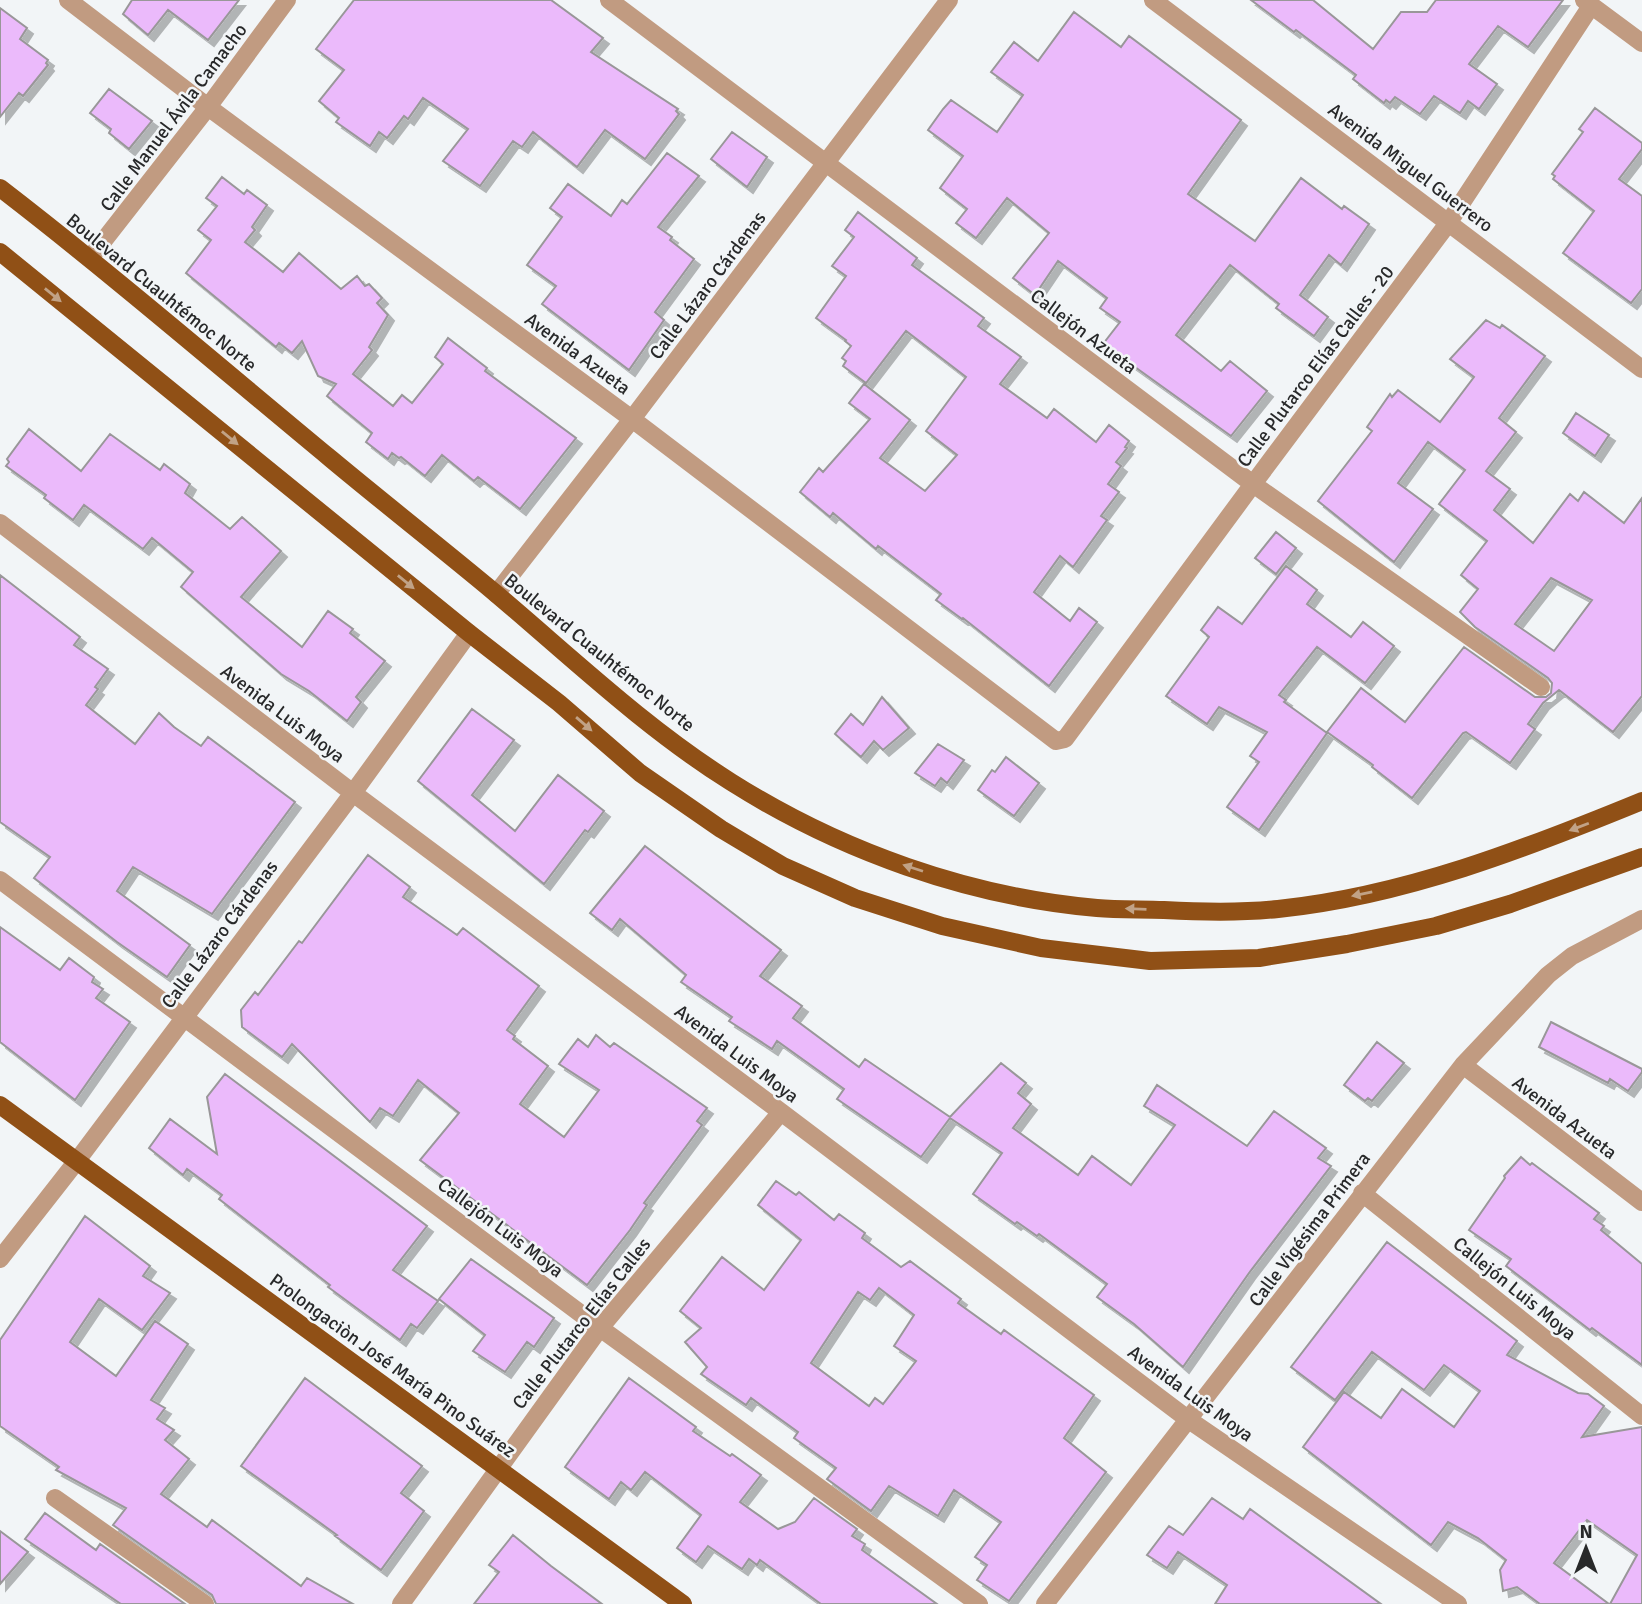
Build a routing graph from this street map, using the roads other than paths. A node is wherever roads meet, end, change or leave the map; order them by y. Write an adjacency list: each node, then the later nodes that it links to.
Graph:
1 (68, 0): 8 (street, Avenida Azueta)
2 (287, 0): 8 (street, Calle Manuel Ávila Camacho)
3 (609, 0): 9 (street, Callejón Azueta)
4 (949, 0): 9 (street, Calle Lázaro Cárdenas)
5 (1153, 0): 11 (street, Avenida Miguel Guerrero)
6 (1588, 3): 7 (street); 11 (street, Calle Plutarco Elías Calles - 20)
7 (1642, 43)
8 (208, 107): 13 (street, Calle Manuel Ávila Camacho); 15 (street, Avenida Azueta)
9 (825, 163): 15 (street, Calle Lázaro Cárdenas); 16 (street, Callejón Azueta)
10 (0, 188): 13 (main road, Boulevard Cuauhtémoc Norte)
11 (1450, 222): 14 (street, Avenida Miguel Guerrero); 16 (street, Calle Plutarco Elías Calles - 20)
12 (0, 252): 19 (main road, one-way to 19)
13 (90, 258): 18 (main road, Boulevard Cuauhtémoc Norte)
14 (1642, 369)
15 (632, 419): 18 (street, Calle Lázaro Cárdenas); 21 (street, Avenida Azueta)
16 (1252, 484): 20 (street, Callejón Azueta); 21 (street, Calle Plutarco Elías Calles - 20)
17 (0, 523): 22 (street, Avenida Luis Moya)
18 (496, 594): 23 (main road, Boulevard Cuauhtémoc Norte, one-way to 18)
19 (469, 633): 22 (street, Calle Lázaro Cárdenas); 24 (main road, one-way to 24)
20 (1541, 687)
21 (1061, 742)
22 (353, 793): 27 (street, Calle Lázaro Cárdenas); 30 (street, Avenida Luis Moya)
23 (1642, 801)
24 (1642, 857)
25 (0, 880): 27 (street, Callejón Luis Moya)
26 (1642, 919): 28 (street, Calle Vigésima Primera)
27 (184, 1016): 31 (street, Calle Lázaro Cárdenas); 35 (street, Callejón Luis Moya)
28 (1463, 1065): 32 (street, Calle Vigésima Primera); 33 (street, Avenida Azueta)
29 (0, 1105): 31 (main road, Prolongaciòn José María Pino Suárez)
30 (781, 1112): 35 (street, Calle Plutarco Elías Calles); 37 (street, Avenida Luis Moya)
31 (76, 1162): 34 (street, Calle Lázaro Cárdenas); 38 (main road, Prolongaciòn José María Pino Suárez)
32 (1362, 1193): 36 (street, Callejón Luis Moya); 37 (street, Calle Vigésima Primera)
33 (1642, 1202)
34 (0, 1259)
35 (600, 1328): 38 (street, Calle Plutarco Elías Calles); 43 (street, Callejón Luis Moya)
36 (1642, 1416)
37 (1189, 1420): 44 (street, Calle Vigésima Primera); 45 (street, Avenida Luis Moya)
38 (498, 1467): 41 (street, Calle Plutarco Elías Calles); 42 (main road, Prolongaciòn José María Pino Suárez)
39 (55, 1499): 40 (street)
40 (205, 1604)
41 (401, 1604)
42 (683, 1604)
43 (979, 1604)
44 (1045, 1604)
45 (1458, 1604)

